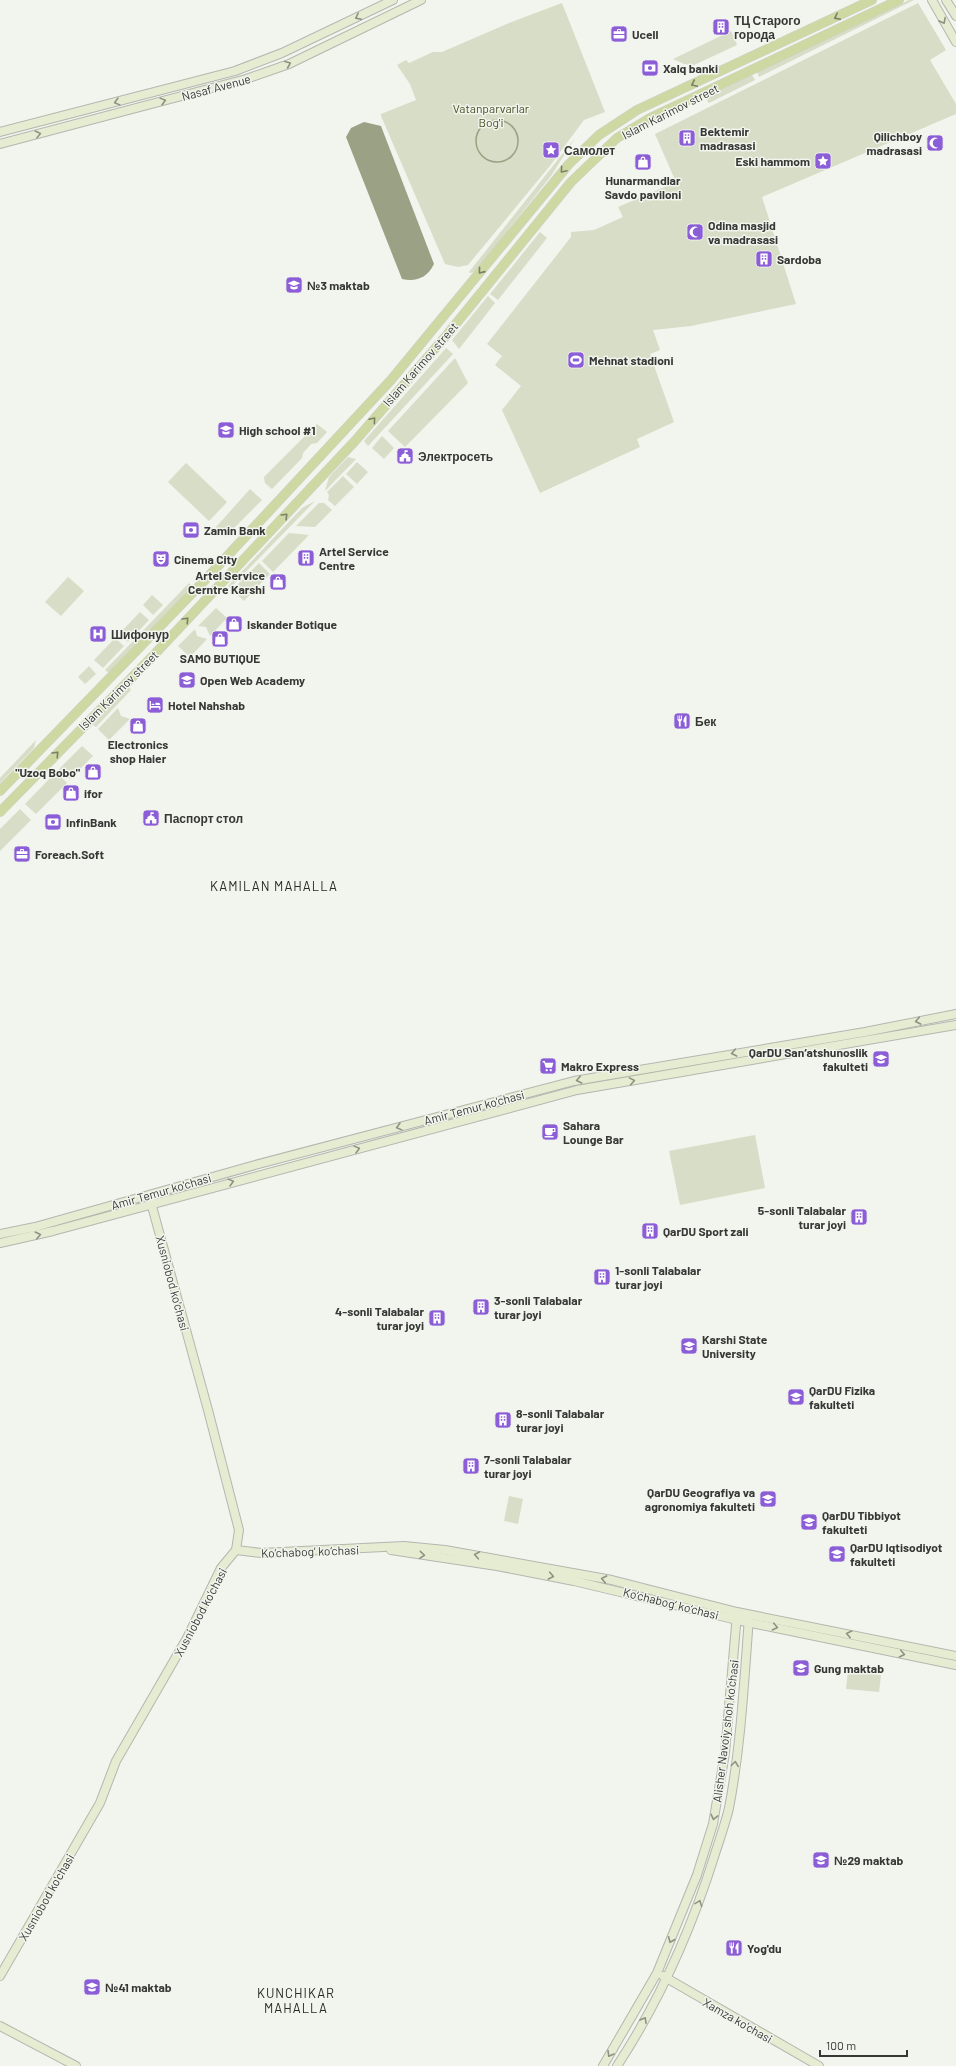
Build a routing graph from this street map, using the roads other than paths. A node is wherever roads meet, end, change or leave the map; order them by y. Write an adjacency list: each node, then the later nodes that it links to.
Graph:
1 (393, 0): 9 (main road, Nasaf Avenue, one-way to 9)
2 (421, 0): 10 (main road, Nasaf Avenue, one-way to 2)
3 (872, 0): 11 (main road, Islam Karimov street, one-way to 11)
4 (899, 0): 12 (main road, Islam Karimov street)
5 (932, 0): 8 (main road, one-way to 8)
6 (946, 0): 7 (main road)
7 (956, 16)
8 (956, 42)
9 (0, 132)
10 (0, 144)
11 (519, 223): 12 (main road); 13 (main road, Islam Karimov street, one-way to 13)
12 (529, 232): 14 (main road, Islam Karimov street, one-way to 12)
13 (0, 791)
14 (0, 812)
15 (956, 1014): 17 (main road, Amir Temur ko'chasi, one-way to 17)
16 (956, 1024): 18 (main road, Amir Temur ko'chasi, one-way to 16)
17 (149, 1194): 18 (main road, Xusniobod ko'chasi); 19 (main road, Amir Temur ko'chasi)
18 (151, 1203): 20 (main road, Amir Temur ko'chasi, one-way to 18); 21 (main road, Xusniobod ko'chasi)
19 (0, 1234)
20 (0, 1243)
21 (236, 1550): 22 (main road, Ko‘chabog‘ ko‘chasi); 27 (main road, Xusniobod ko'chasi)
22 (737, 1616): 23 (main road, Ko‘chabog‘ ko‘chasi); 26 (main road, Alisher Navoiy shoh ko'chasi, one-way to 26)
23 (749, 1618): 24 (main road, Ko‘chabog‘ ko‘chasi, one-way to 23); 25 (main road, Ko‘chabog‘ ko‘chasi, one-way to 25); 28 (main road, Alisher Navoiy shoh ko'chasi, one-way to 23)
24 (956, 1656)
25 (956, 1665)
26 (657, 1973): 28 (main road, Xamza ko'chasi); 31 (main road, Alisher Navoiy shoh ko'chasi, one-way to 31)
27 (0, 1976)
28 (667, 1978): 32 (main road, Alisher Navoiy shoh ko'chasi, one-way to 28); 33 (main road, Xamza ko'chasi)
29 (0, 2026): 30 (main road)
30 (76, 2066)
31 (603, 2066)
32 (617, 2066)
33 (819, 2066)

